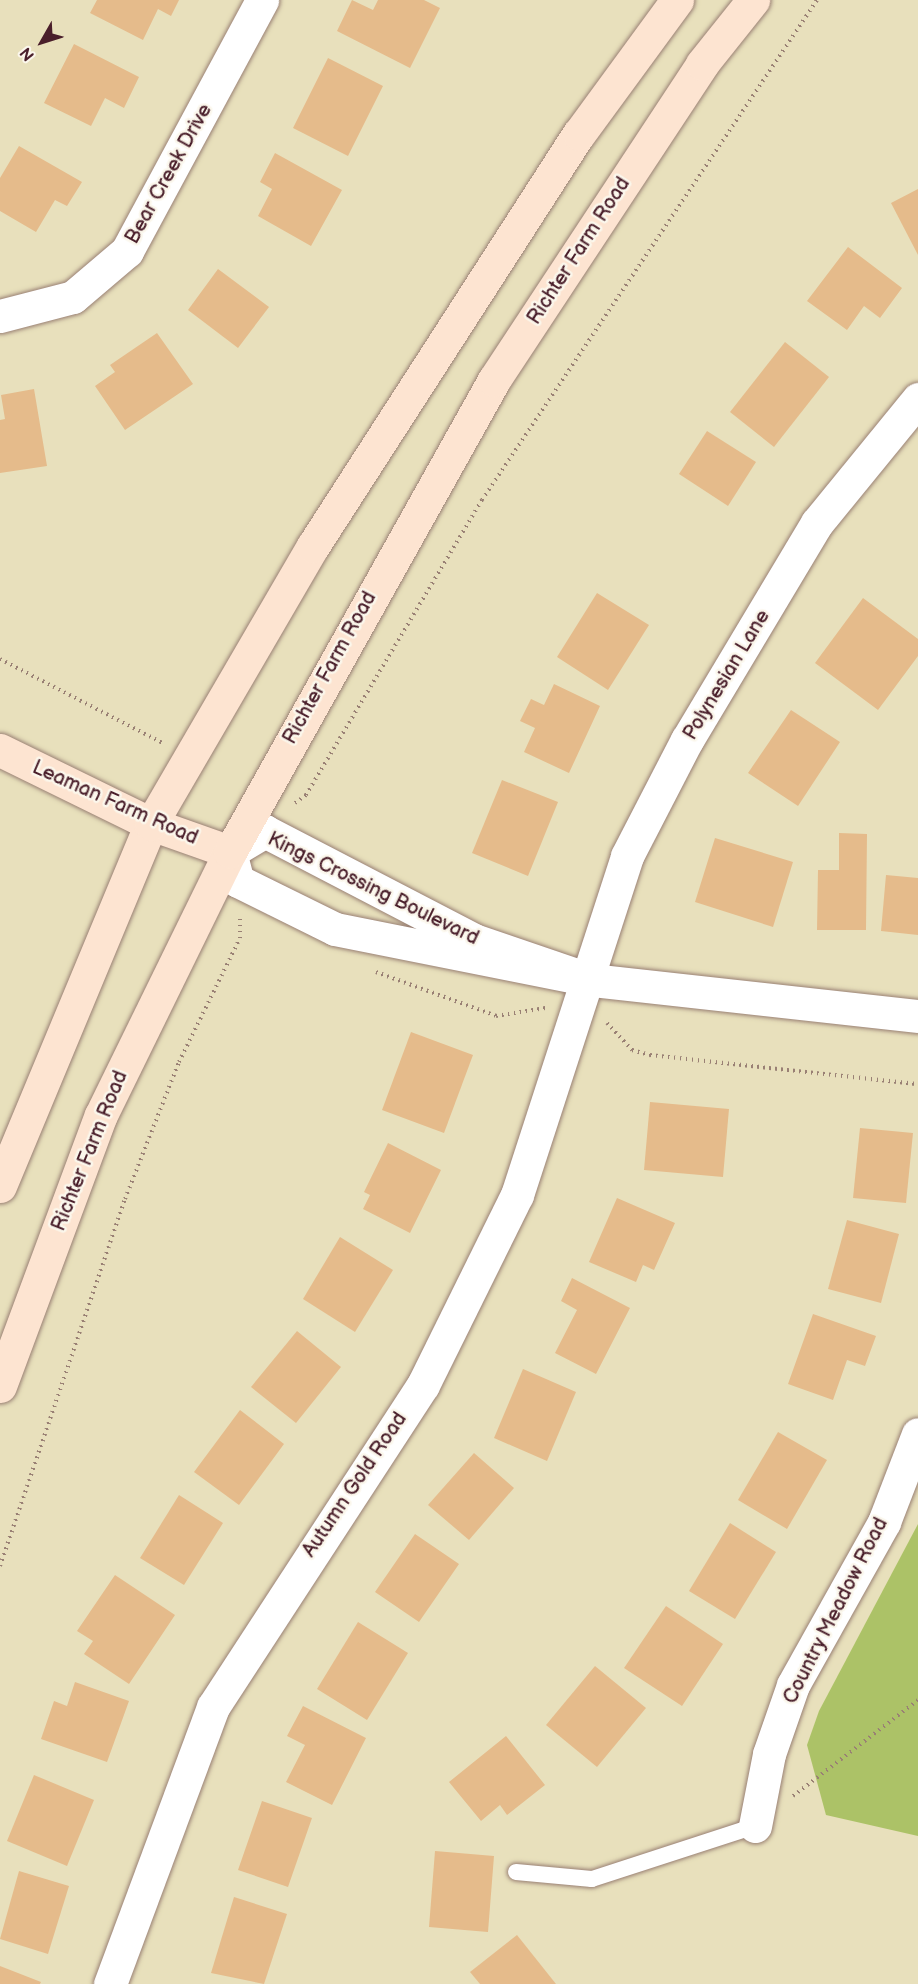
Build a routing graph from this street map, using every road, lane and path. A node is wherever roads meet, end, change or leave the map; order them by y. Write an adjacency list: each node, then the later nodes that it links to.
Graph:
1 (262, 0): 5 (street, Bear Creek Drive)
2 (677, 0): 9 (main road)
3 (753, 0): 12 (main road, Richter Farm Road)
4 (817, 0): 11 (path)
5 (0, 316)
6 (918, 399): 13 (street, Polynesian Lane)
7 (0, 658): 9 (path)
8 (0, 750): 10 (main road, Leaman Farm Road)
9 (190, 757): 10 (main road)
10 (152, 824): 12 (main road, Leaman Farm Road); 15 (main road)
11 (265, 831): 12 (street, Kings Crossing Boulevard); 13 (street, Kings Crossing Boulevard)
12 (234, 867): 13 (street, Kings Crossing Boulevard); 16 (main road, Richter Farm Road); 18 (path)
13 (591, 980): 14 (street, Kings Crossing Boulevard); 22 (street, Autumn Gold Road)
14 (918, 1016)
15 (0, 1186)
16 (0, 1386)
17 (918, 1434): 20 (street, Country Meadow Road)
18 (0, 1566)
19 (918, 1700): 20 (path)
20 (755, 1826): 21 (lane)
21 (516, 1872)
22 (110, 1984)

